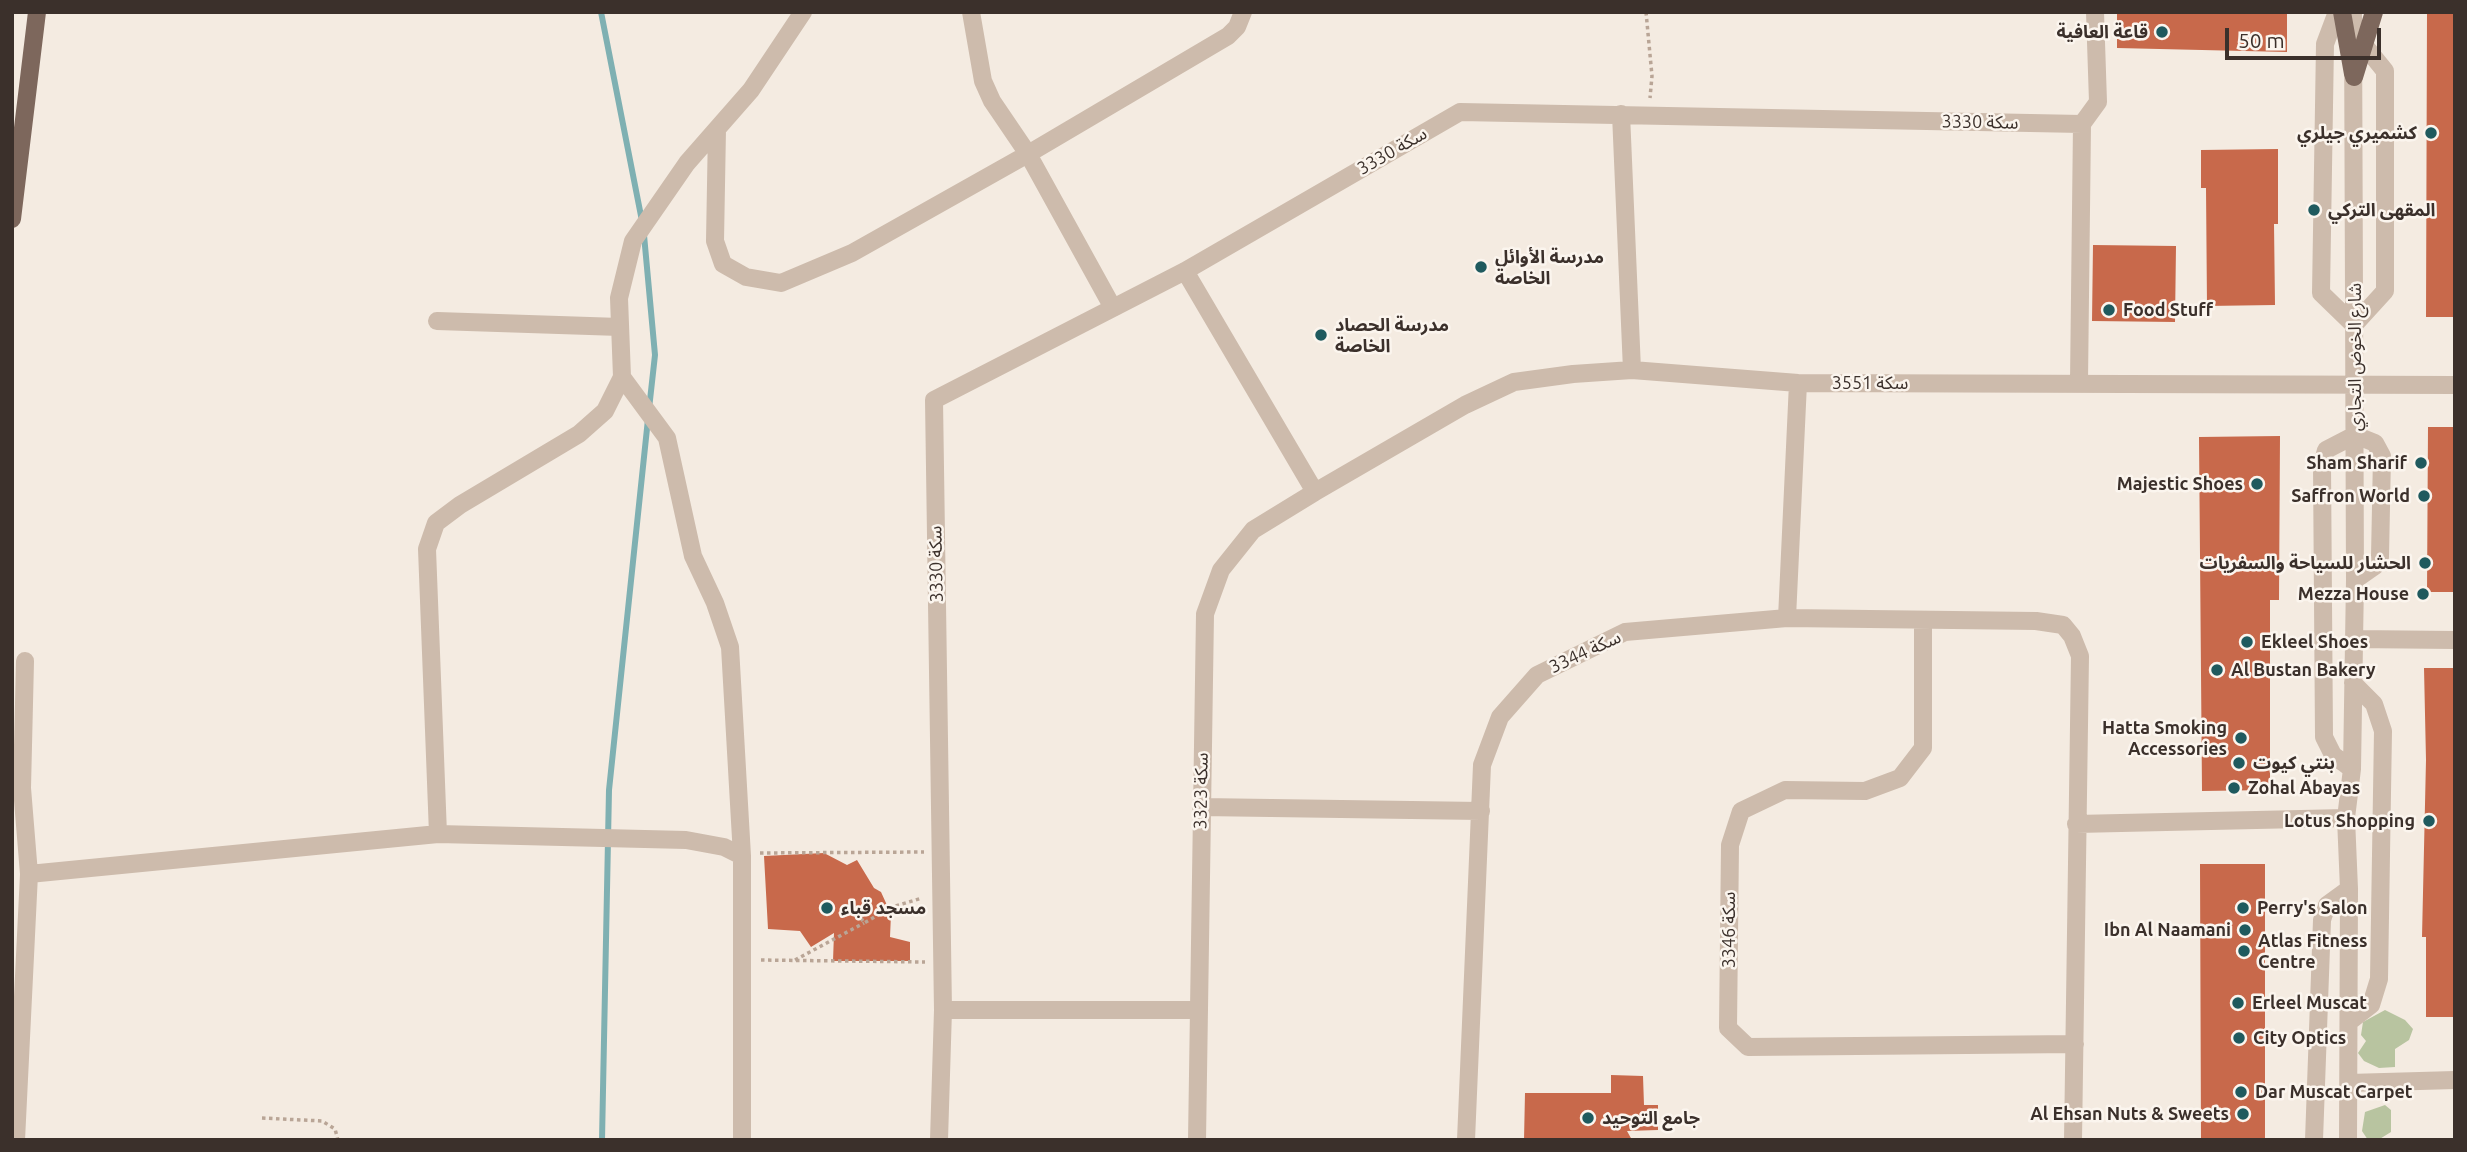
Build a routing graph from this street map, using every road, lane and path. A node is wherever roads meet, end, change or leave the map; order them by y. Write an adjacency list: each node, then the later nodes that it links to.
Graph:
1 (37, 12): 18 (main road)
2 (803, 12): 16 (street)
3 (971, 12): 17 (street)
4 (1243, 12): 17 (street)
5 (1646, 12): 14 (path)
6 (2095, 12): 15 (street)
7 (2339, 12): 12 (main road); 22 (street)
8 (2353, 12): 12 (street, شارع الخوض التجاري)
9 (2362, 12): 12 (street, شارع الخوض التجاري)
10 (2374, 12): 11 (main road)
11 (2364, 45): 12 (main road); 22 (street)
12 (2354, 77): 22 (street, شارع الخوض التجاري)
13 (1621, 114): 14 (street, سكة 3330); 19 (street, سكة 3330); 24 (street)
14 (1646, 114): 15 (street, سكة 3330)
15 (2082, 124): 26 (street)
16 (717, 129): 17 (street); 23 (street)
17 (1028, 154): 20 (street)
18 (12, 219)
19 (1185, 271): 20 (street, سكة 3330); 31 (street)
20 (1113, 308): 46 (street, سكة 3330)
21 (437, 321): 23 (street)
22 (2354, 325): 29 (street, شارع الخوض التجاري)
23 (620, 327): 25 (street)
24 (1632, 370): 27 (street, سكة 3551); 31 (street, سكة 3551)
25 (622, 377): 45 (street); 47 (street)
26 (2078, 382): 27 (street, سكة 3551); 29 (street, سكة 3551)
27 (1798, 383): 33 (street)
28 (2455, 384): 29 (street, سكة 3551)
29 (2355, 385): 30 (street, شارع الخوض التجاري)
30 (2355, 435): 32 (street, شارع الخوض التجاري); 32 (street); 39 (street)
31 (1315, 492): 41 (street, سكة 3323)
32 (2355, 580): 35 (street, شارع الخوض التجاري)
33 (1787, 618): 34 (street, سكة 3344); 42 (street, سكة 3344)
34 (1923, 621): 44 (street, سكة 3344); 59 (street, سكة 3346)
35 (2354, 639): 36 (street); 38 (street, شارع الخوض التجاري)
36 (2455, 640)
37 (24, 661): 40 (street)
38 (2353, 683): 39 (street, شارع الخوض التجاري); 58 (street)
39 (2352, 769): 43 (street, شارع الخوض التجاري)
40 (17, 788): 48 (street)
41 (1201, 807): 42 (street); 57 (street, سكة 3323)
42 (1481, 811): 70 (street, سكة 3344)
43 (2346, 818): 44 (street); 49 (street, شارع الخوض التجاري)
44 (2076, 824): 59 (street)
45 (438, 834): 47 (street); 48 (street)
46 (940, 852): 47 (path); 50 (street, سكة 3330)
47 (742, 856): 53 (street)
48 (29, 874): 61 (street)
49 (2349, 889): 58 (street, شارع الخوض التجاري); 72 (street)
50 (941, 892): 52 (path); 55 (street, سكة 3330)
51 (861, 918): 52 (path)
52 (864, 923): 54 (path)
53 (741, 959): 54 (path); 67 (street)
54 (793, 961): 55 (path)
55 (942, 962): 56 (street, سكة 3330)
56 (943, 1010): 57 (street); 68 (street, سكة 3330)
57 (1198, 1010): 69 (street, سكة 3323)
58 (2349, 1022): 62 (street, شارع الخوض التجاري)
59 (2075, 1044): 71 (street)
60 (2455, 1080): 62 (street)
61 (15, 1083): 65 (street)
62 (2349, 1083): 64 (street, شارع الخوض التجاري)
63 (262, 1118): 66 (path)
64 (2351, 1137)
65 (16, 1140)
66 (338, 1140)
67 (742, 1140)
68 (939, 1140)
69 (1197, 1140)
70 (1466, 1140)
71 (2073, 1140)
72 (2314, 1140)

